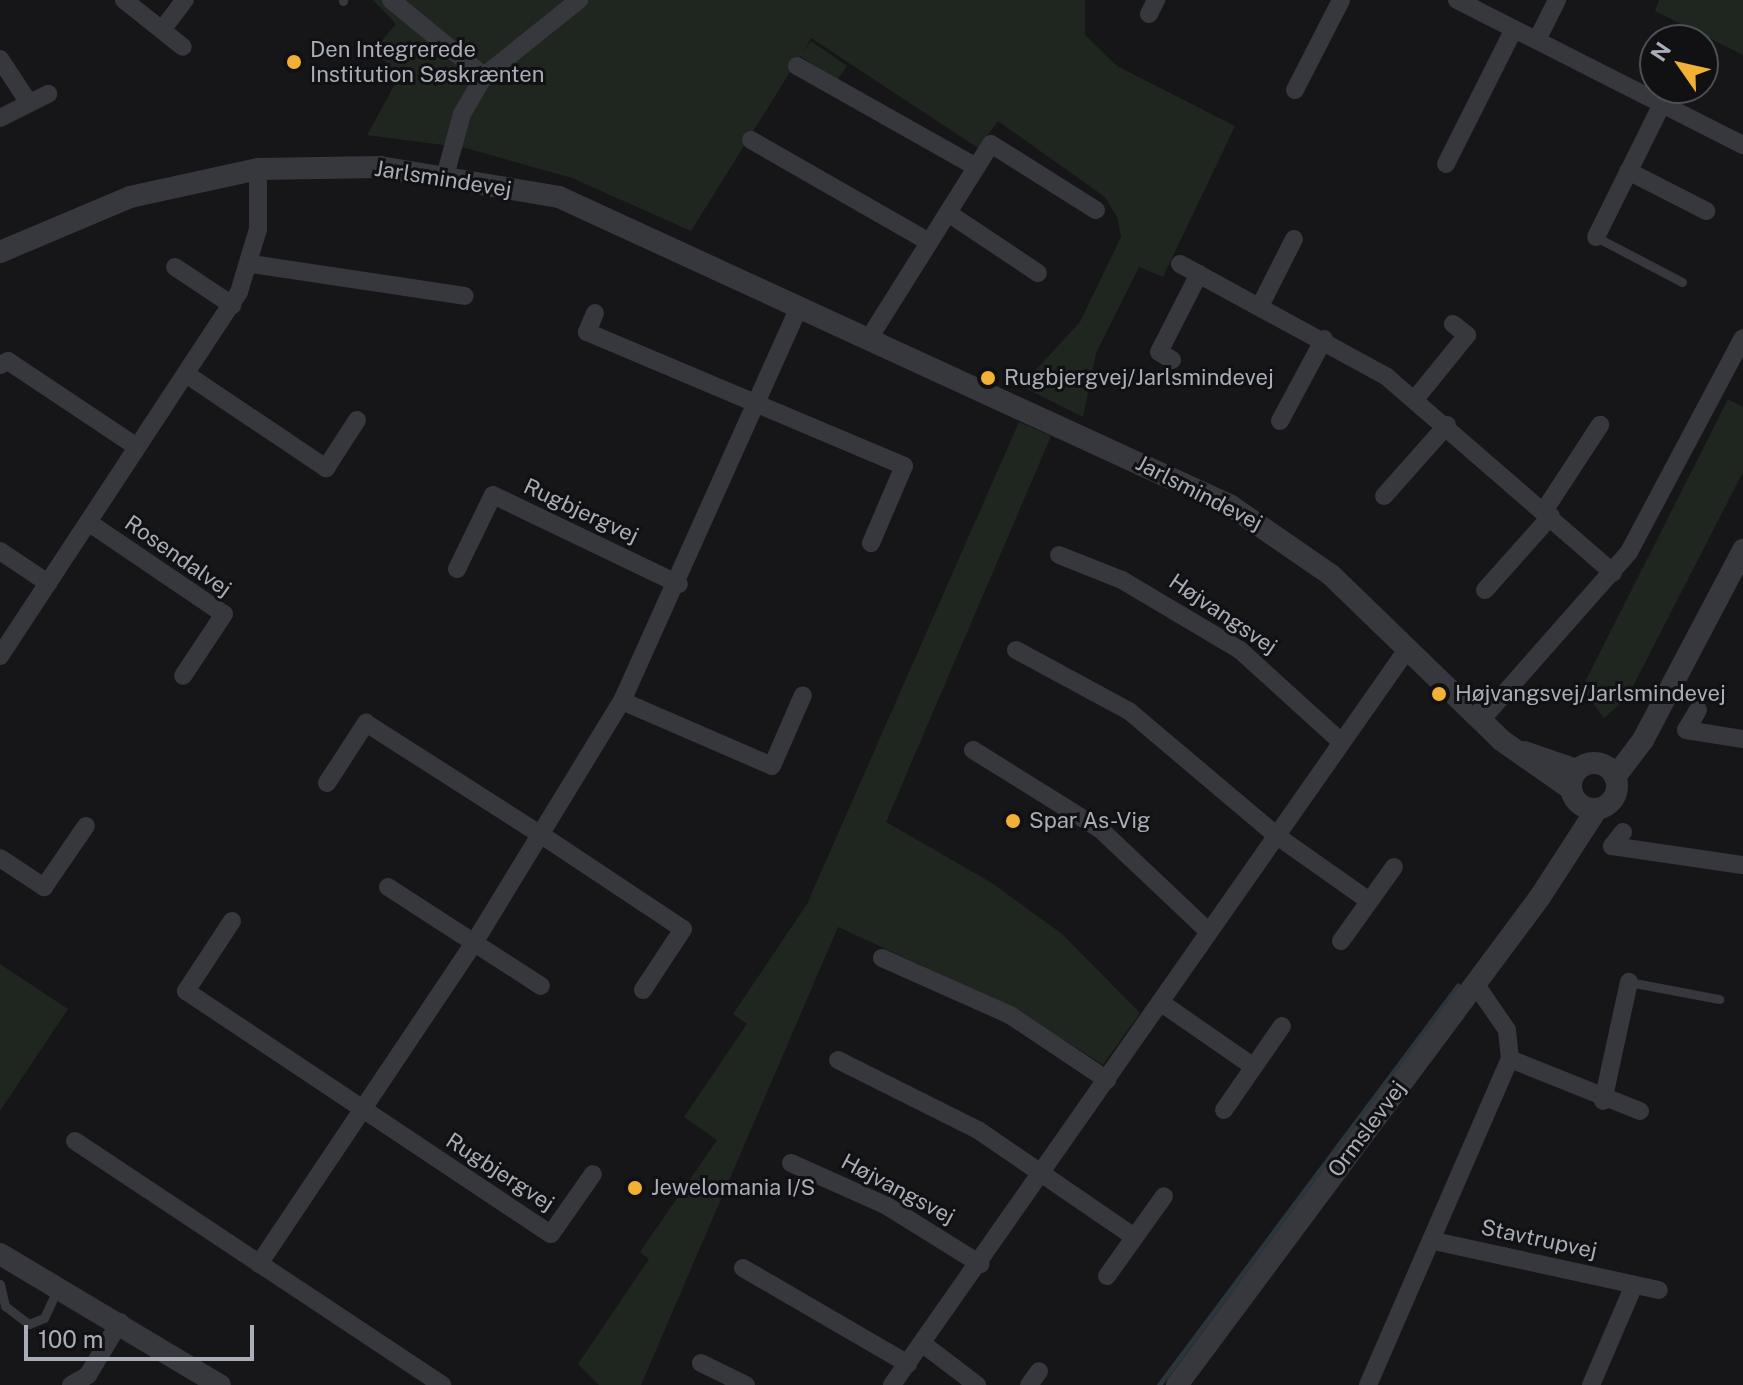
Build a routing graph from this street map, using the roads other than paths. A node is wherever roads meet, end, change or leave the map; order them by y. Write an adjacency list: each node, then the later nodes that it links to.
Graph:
1 (124, 0): 9 (street)
2 (185, 0): 9 (street)
3 (391, 0): 14 (street)
4 (579, 0): 14 (street)
5 (1341, 0): 15 (street)
6 (1457, 0): 8 (street)
7 (1557, 0): 10 (street)
8 (1514, 29): 10 (street); 23 (street)
9 (162, 30): 11 (street)
10 (1537, 40): 16 (street)
11 (183, 47)
12 (0, 59): 18 (street)
13 (797, 66): 24 (street)
14 (484, 76): 27 (street)
15 (1295, 90)
16 (1639, 92)
17 (48, 94): 18 (street)
18 (29, 103): 20 (street)
19 (1662, 104): 22 (street); 26 (street)
20 (0, 118)
21 (751, 140): 33 (street)
22 (1743, 145)
23 (1446, 164)
24 (976, 167): 28 (street); 30 (street)
25 (258, 169): 27 (street, Jarlsmindevej); 34 (street, Jarlsmindevej); 35 (street, Rosendalvej)
26 (1628, 171): 29 (street); 31 (street)
27 (445, 176): 44 (street, Jarlsmindevej)
28 (1096, 210)
29 (1706, 211)
30 (948, 213): 33 (street); 38 (street)
31 (1596, 237): 40 (lane)
32 (1294, 239): 43 (street)
33 (929, 242): 49 (street)
34 (0, 252)
35 (251, 264): 41 (street); 42 (street, Rosendalvej)
36 (1180, 264): 39 (street)
37 (175, 267): 42 (street)
38 (1038, 273)
39 (1199, 274): 43 (street); 50 (street)
40 (1682, 282)
41 (465, 296)
42 (232, 305): 52 (street, Rosendalvej)
43 (1260, 306): 48 (street)
44 (798, 309): 49 (street, Jarlsmindevej); 54 (street)
45 (595, 313): 54 (street)
46 (1453, 324): 53 (street)
47 (1743, 338): 68 (street)
48 (1324, 339): 53 (street); 56 (street)
49 (868, 340): 72 (street, Jarlsmindevej)
50 (1172, 360)
51 (0, 365): 59 (street)
52 (186, 374): 55 (street); 59 (street, Rosendalvej)
53 (1416, 398): 57 (street)
54 (757, 404): 63 (street); 70 (street)
55 (357, 420)
56 (1280, 421)
57 (1447, 425): 60 (street); 61 (street)
58 (1600, 425): 61 (street)
59 (137, 447): 62 (street, Rosendalvej)
60 (1384, 496)
61 (1548, 513): 68 (street); 71 (street)
62 (88, 522): 69 (street, Rosendalvej); 75 (street, Rosendalvej)
63 (871, 543)
64 (1743, 550): 84 (street)
65 (0, 551): 69 (street)
66 (1059, 555): 81 (street, Højvangsvej)
67 (457, 569): 70 (street, Rugbjergvej)
68 (1613, 573): 79 (street)
69 (48, 583): 74 (street, Rosendalvej)
70 (679, 584): 77 (street)
71 (1485, 590)
72 (1408, 648): 79 (street, Jarlsmindevej); 81 (street)
73 (1016, 650): 88 (street)
74 (0, 656)
75 (183, 676)
76 (803, 695): 77 (street)
77 (622, 701): 87 (street)
78 (1698, 710): 80 (street)
79 (1481, 720): 84 (street, Jarlsmindevej)
80 (1743, 739)
81 (1341, 742): 88 (street)
82 (973, 750): 95 (street)
83 (327, 783): 87 (street)
84 (1589, 785): 100 (street, Ormslevvej)
85 (86, 826): 89 (street)
86 (1623, 832): 90 (street)
87 (543, 836): 97 (street); 102 (street)
88 (1277, 836): 93 (street); 95 (street)
89 (0, 858)
90 (1743, 865)
91 (1394, 867): 93 (street)
92 (388, 887): 97 (street)
93 (1369, 901): 96 (street)
94 (232, 921): 111 (street, Rugbjergvej)
95 (1209, 932): 104 (street)
96 (1341, 941)
97 (474, 943): 101 (street); 111 (street)
98 (882, 958): 109 (street)
99 (1629, 982): 103 (lane); 110 (street)
100 (1476, 985): 106 (street); 140 (street, Ormslevvej)
101 (541, 986)
102 (643, 990)
103 (1719, 999)
104 (1160, 1002): 108 (street); 109 (street)
105 (1282, 1026): 108 (street)
106 (1510, 1059): 110 (street); 120 (street)
107 (838, 1060): 116 (street)
108 (1254, 1067): 112 (street)
109 (1107, 1080): 116 (street)
110 (1603, 1101): 113 (street)
111 (362, 1110): 117 (street, Rugbjergvej); 122 (street)
112 (1224, 1110)
113 (1640, 1111)
114 (75, 1141): 122 (street)
115 (791, 1163): 123 (street, Højvangsvej)
116 (1043, 1173): 119 (street); 123 (street)
117 (593, 1174)
118 (1164, 1196): 119 (street)
119 (1134, 1237): 125 (street)
120 (1434, 1241): 127 (street, Stavtrupvej); 141 (street)
121 (0, 1254): 128 (street)
122 (259, 1264): 136 (street)
123 (980, 1264): 131 (street)
124 (743, 1268): 133 (street)
125 (1107, 1276)
126 (0, 1284): 128 (lane)
127 (1634, 1285): 129 (street, Stavtrupvej); 142 (street)
128 (58, 1286): 130 (street)
129 (1659, 1290)
130 (120, 1322): 134 (street); 135 (street)
131 (923, 1344): 133 (street); 139 (street)
132 (701, 1363): 137 (street)
133 (908, 1364): 138 (street)
134 (71, 1385)
135 (220, 1385)
136 (442, 1385)
137 (746, 1385)
138 (892, 1385)
139 (977, 1385)
140 (1177, 1385)
141 (1368, 1385)
142 (1591, 1385)

